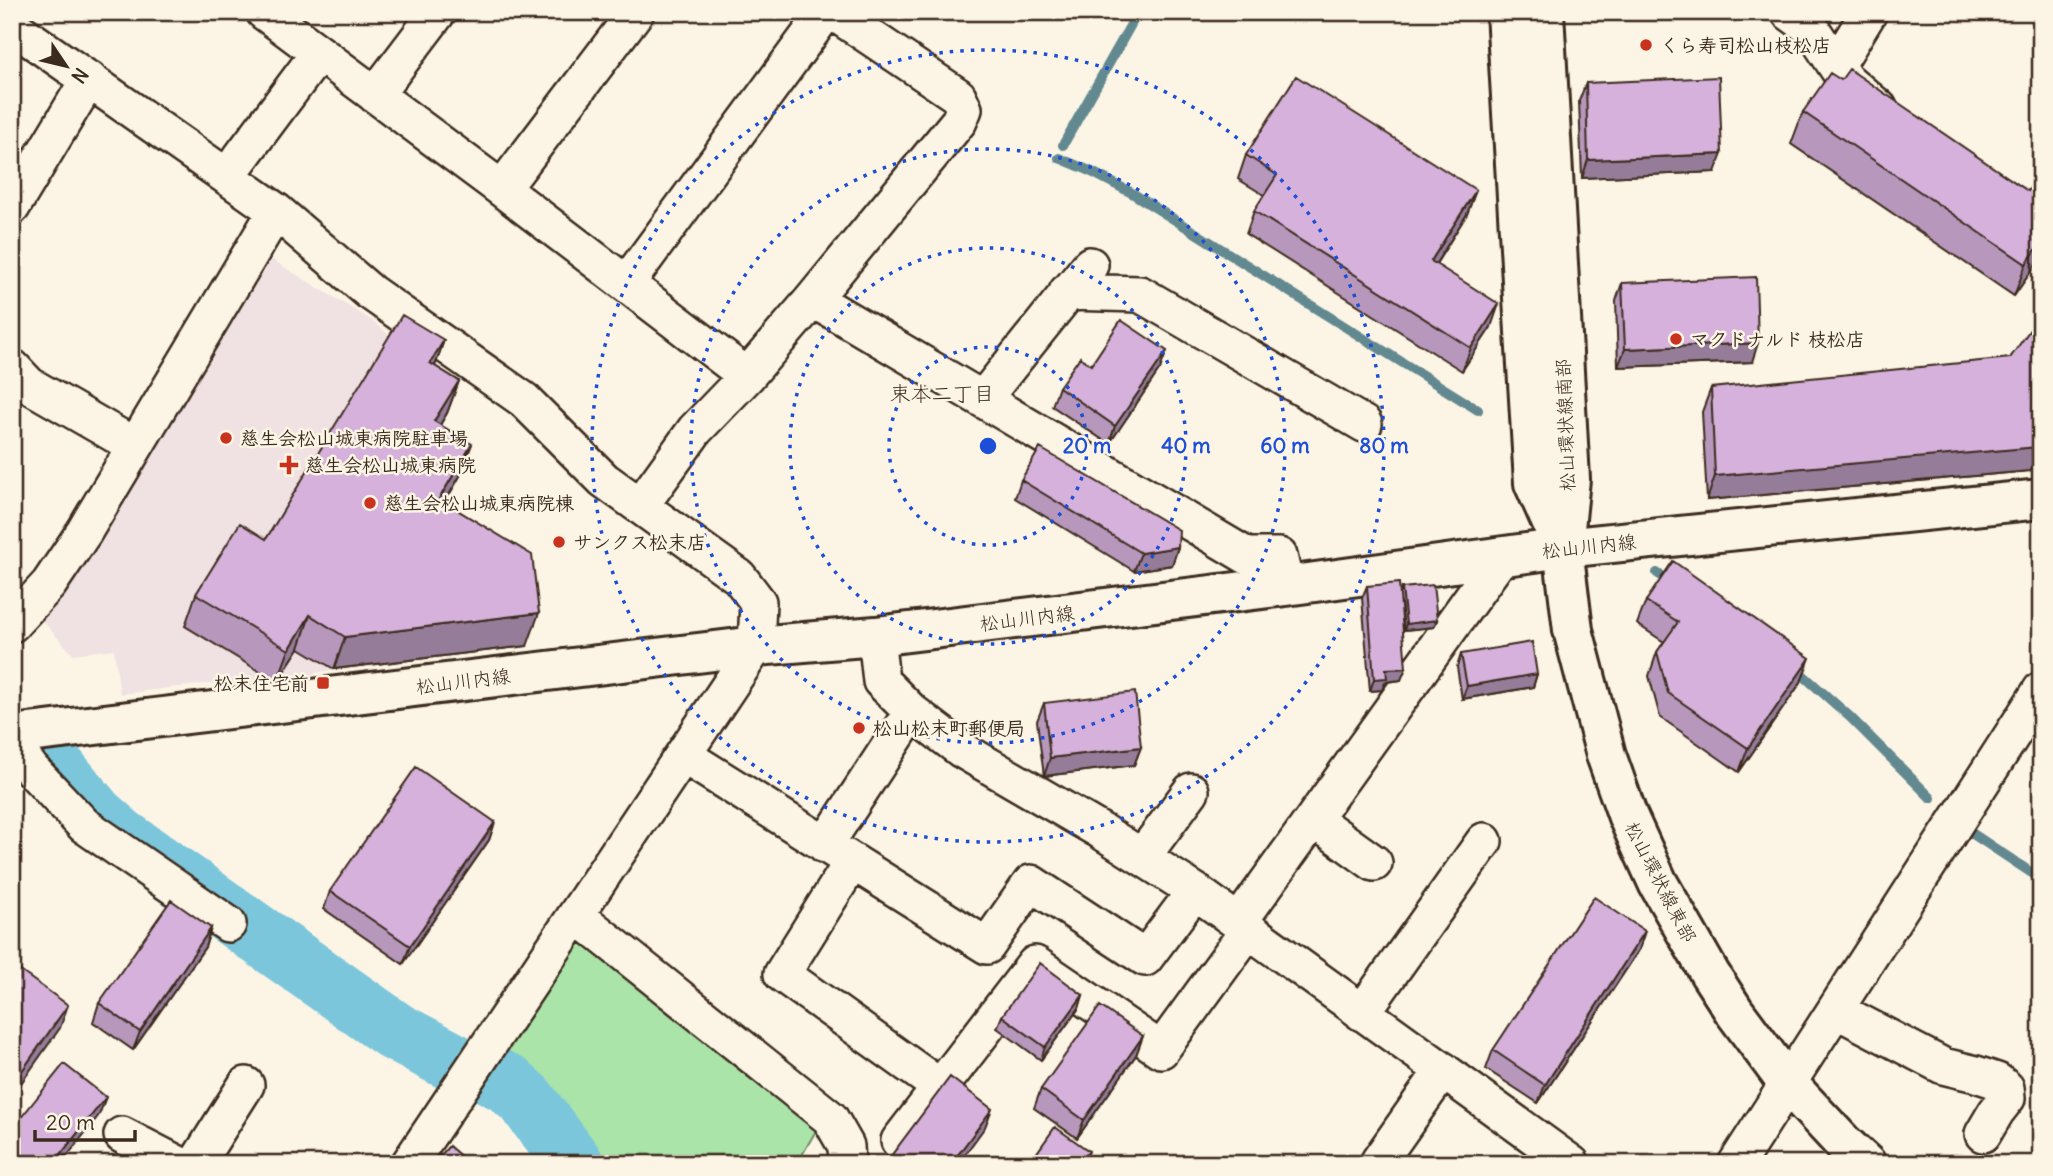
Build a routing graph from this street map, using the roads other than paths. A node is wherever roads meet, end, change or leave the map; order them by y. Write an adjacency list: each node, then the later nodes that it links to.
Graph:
1 (264, 12): 10 (street)
2 (438, 12): 13 (street)
3 (636, 12): 16 (street)
4 (1506, 12): 30 (main road, 松山環状線南部)
5 (1544, 12): 30 (main road, 松山環状線南部)
6 (1789, 12): 11 (street)
7 (1870, 12): 11 (street)
8 (839, 14): 20 (street); 22 (street)
9 (12, 26): 12 (street)
10 (318, 54): 13 (street); 15 (street)
11 (1836, 66): 14 (street)
12 (89, 79): 15 (street); 17 (street)
13 (375, 95): 16 (street)
14 (1908, 130)
15 (226, 176): 18 (street)
16 (502, 188): 20 (street)
17 (12, 207)
18 (276, 211): 27 (street); 29 (street)
19 (1090, 265): 21 (street)
20 (627, 283): 24 (street)
21 (1067, 292): 25 (street); 26 (street)
22 (813, 299): 24 (street); 25 (street)
23 (12, 367): 27 (street)
24 (747, 376): 29 (street)
25 (983, 399): 32 (street)
26 (1364, 424)
27 (135, 446): 33 (street)
28 (2041, 499): 30 (main road, 松山川内線)
29 (640, 505): 35 (street)
30 (1563, 548): 31 (main road, 松山川内線); 53 (main road, 松山環状線東部)
31 (1501, 556): 32 (main road, 松山川内線); 41 (street)
32 (1286, 586): 34 (main road, 松山川内線)
33 (12, 624)
34 (876, 636): 35 (main road, 松山川内線); 37 (street)
35 (756, 646): 38 (main road, 松山川内線); 39 (street)
36 (2041, 690): 50 (street)
37 (912, 712): 43 (street); 44 (street)
38 (13, 734): 48 (street)
39 (683, 755): 43 (street); 47 (street)
40 (1191, 791): 44 (street)
41 (1313, 819): 45 (street); 49 (street)
42 (1484, 841): 51 (street)
43 (839, 854): 46 (street); 55 (street)
44 (1142, 857): 46 (street)
45 (1374, 863)
46 (1195, 891): 49 (street)
47 (576, 915): 62 (street); 63 (street)
48 (228, 924)
49 (1244, 926): 51 (street); 55 (street)
50 (1836, 1010): 53 (street); 57 (street)
51 (1363, 1013): 52 (street)
52 (1443, 1070): 59 (street); 64 (street)
53 (1788, 1084): 65 (street); 66 (main road, 松山環状線東部)
54 (246, 1085): 61 (street)
55 (940, 1087): 58 (street)
56 (122, 1135): 60 (street)
57 (1983, 1135)
58 (899, 1141)
59 (1379, 1161)
60 (178, 1164)
61 (196, 1164)
62 (409, 1164)
63 (847, 1164)
64 (1572, 1164)
65 (1736, 1164)
66 (1866, 1164)

